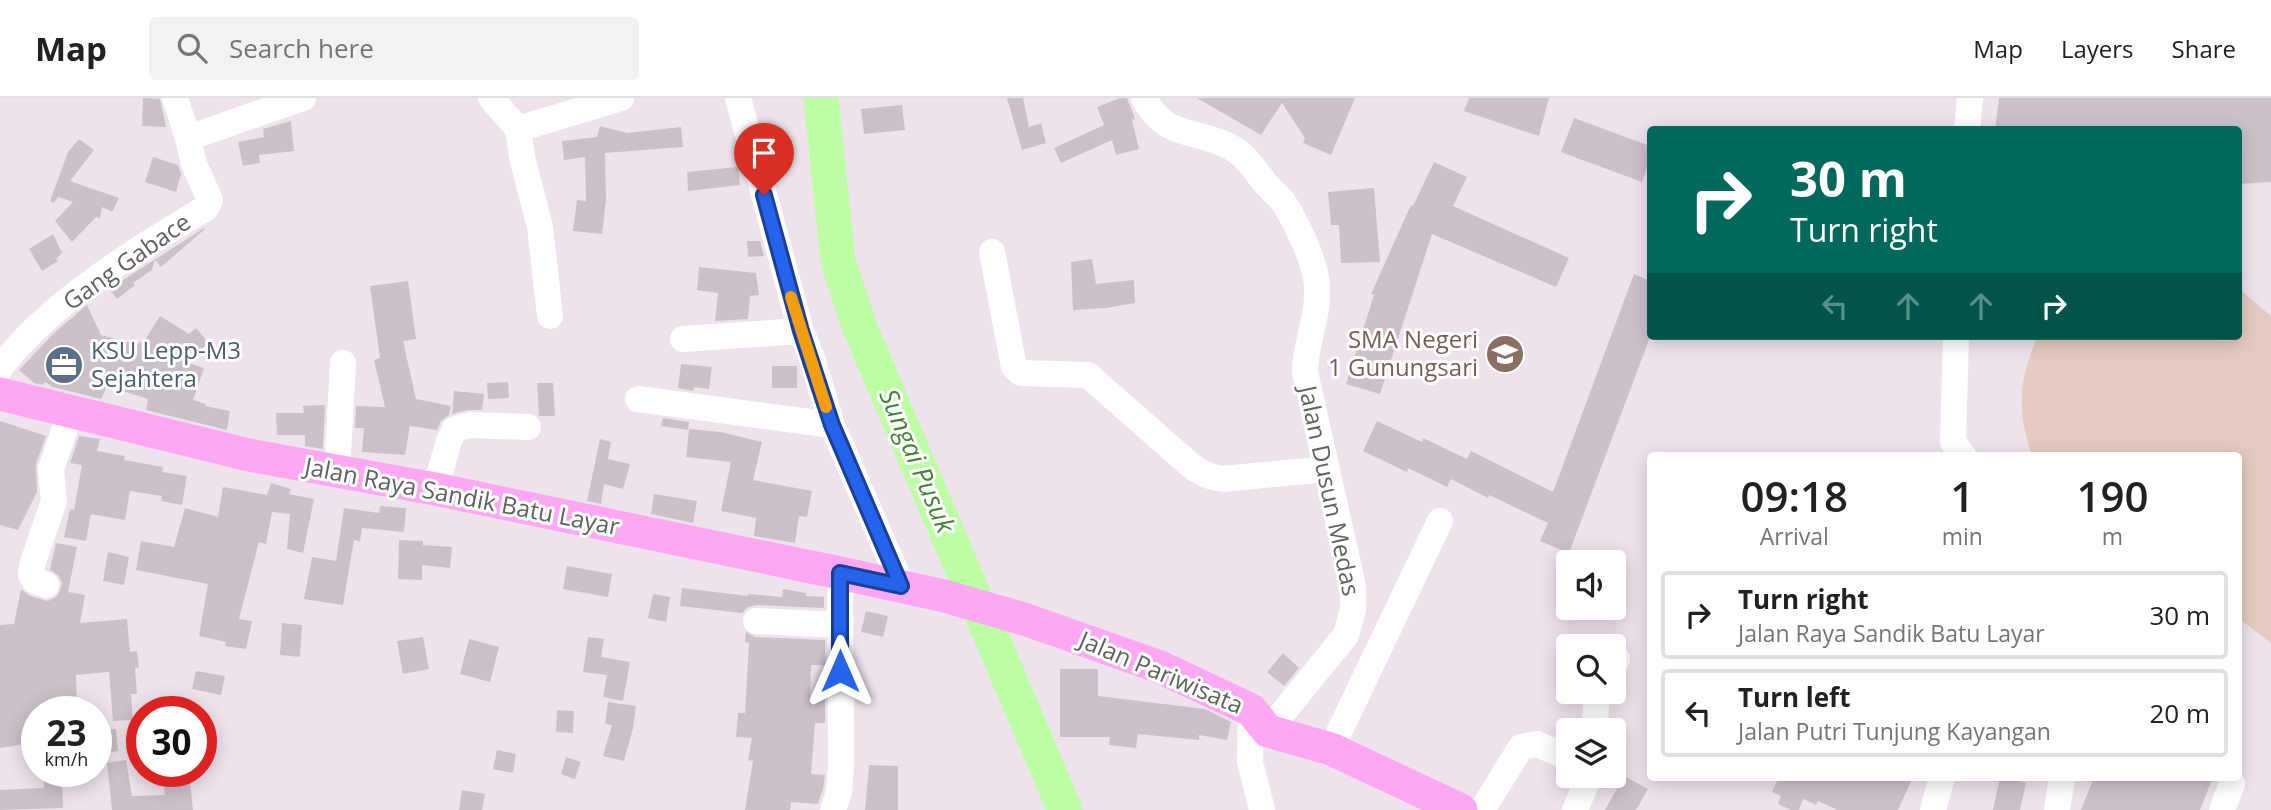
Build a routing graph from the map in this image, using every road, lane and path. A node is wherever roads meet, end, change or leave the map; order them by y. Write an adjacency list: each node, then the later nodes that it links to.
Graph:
1 (175, 98): 10 (street, Gang Gabace)
2 (303, 98): 10 (street)
3 (491, 98): 9 (street)
4 (621, 98): 9 (street)
5 (738, 98): 13 (street)
6 (1144, 98): 24 (street, Jalan Dusun Medas)
7 (1970, 98): 8 (street)
8 (1968, 126)
9 (519, 129): 12 (street)
10 (187, 138): 17 (street, Gang Gabace)
11 (992, 253): 24 (street)
12 (550, 316)
13 (801, 331): 14 (street); 21 (street)
14 (682, 339)
15 (1956, 340): 23 (street)
16 (343, 363): 25 (street)
17 (0, 368)
18 (0, 394): 20 (main road, Jalan Raya Sandik Batu Layar)
19 (638, 399): 21 (street)
20 (71, 411): 25 (main road, Jalan Raya Sandik Batu Layar); 29 (street)
21 (832, 425): 30 (street)
22 (528, 427): 26 (street)
23 (1961, 452)
24 (1326, 469): 33 (street, Jalan Dusun Medas)
25 (337, 472): 26 (main road, Jalan Raya Sandik Batu Layar)
26 (435, 489): 28 (main road, Jalan Raya Sandik Batu Layar)
27 (1440, 521): 34 (street)
28 (840, 573): 30 (main road, Jalan Raya Sandik Batu Layar); 32 (street)
29 (46, 585)
30 (924, 592): 33 (main road, Jalan Pariwisata)
31 (756, 621): 32 (street)
32 (839, 625): 40 (street)
33 (1259, 720): 34 (main road, Jalan Pariwisata); 41 (street)
34 (1331, 749): 42 (main road, Jalan Pariwisata)
35 (1556, 752): 43 (street)
36 (1941, 781): 45 (street)
37 (2061, 781): 46 (street)
38 (2232, 783): 47 (street)
39 (1583, 788): 44 (street)
40 (833, 810)
41 (1262, 810)
42 (1461, 810)
43 (1482, 810)
44 (1575, 810)
45 (1933, 810)
46 (2057, 810)
47 (2222, 810)

